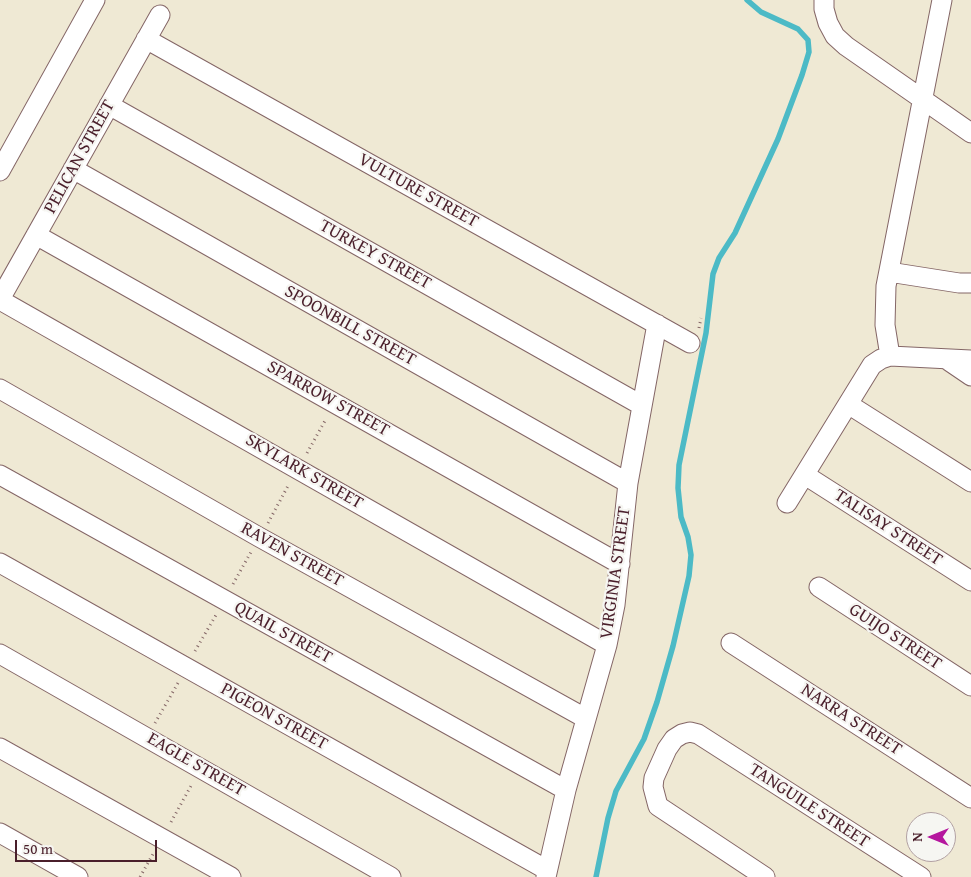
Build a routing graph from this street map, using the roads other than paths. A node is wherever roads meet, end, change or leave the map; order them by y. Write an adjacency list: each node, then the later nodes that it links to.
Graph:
1 (95, 0): 10 (street)
2 (824, 0): 6 (street)
3 (942, 0): 6 (street)
4 (160, 15): 5 (street, PELICAN STREET)
5 (146, 39): 7 (street, PELICAN STREET); 15 (street, VULTURE STREET)
6 (922, 99): 8 (street); 12 (street)
7 (109, 105): 9 (street, PELICAN STREET); 23 (street, TURKEY STREET)
8 (971, 133)
9 (73, 170): 11 (street, PELICAN STREET); 27 (street, SPOONBILL STREET)
10 (0, 171)
11 (36, 236): 14 (street, PELICAN STREET); 30 (street, SPARROW STREET)
12 (889, 272): 13 (street); 17 (street)
13 (971, 283)
14 (0, 300): 34 (street, SKYLARK STREET)
15 (657, 324): 16 (street, VULTURE STREET); 23 (street, VIRGINIA STREET)
16 (690, 343)
17 (890, 356): 18 (street); 22 (street)
18 (946, 359): 19 (street); 20 (street)
19 (971, 360)
20 (971, 376)
21 (0, 389): 37 (street, RAVEN STREET)
22 (848, 404): 25 (street); 26 (street)
23 (641, 405): 27 (street, VIRGINIA STREET)
24 (0, 475): 39 (street, QUAIL STREET)
25 (805, 475): 28 (street); 31 (street, TALISAY STREET)
26 (971, 482)
27 (628, 483): 30 (street, VIRGINIA STREET)
28 (787, 503)
29 (0, 563): 42 (street, PIGEON STREET)
30 (620, 564): 34 (street, VIRGINIA STREET)
31 (971, 581)
32 (819, 587): 36 (street, GUIJO STREET)
33 (731, 643): 40 (street, NARRA STREET)
34 (607, 645): 37 (street, VIRGINIA STREET)
35 (0, 654): 45 (street, EAGLE STREET)
36 (971, 686)
37 (585, 718): 39 (street, VIRGINIA STREET)
38 (0, 748): 44 (street)
39 (566, 790): 42 (street, VIRGINIA STREET)
40 (971, 798)
41 (0, 833): 43 (street)
42 (546, 873)
43 (78, 877)
44 (231, 877)
45 (392, 877)
46 (765, 877): 47 (street, TANGUILE STREET)
47 (921, 877)

